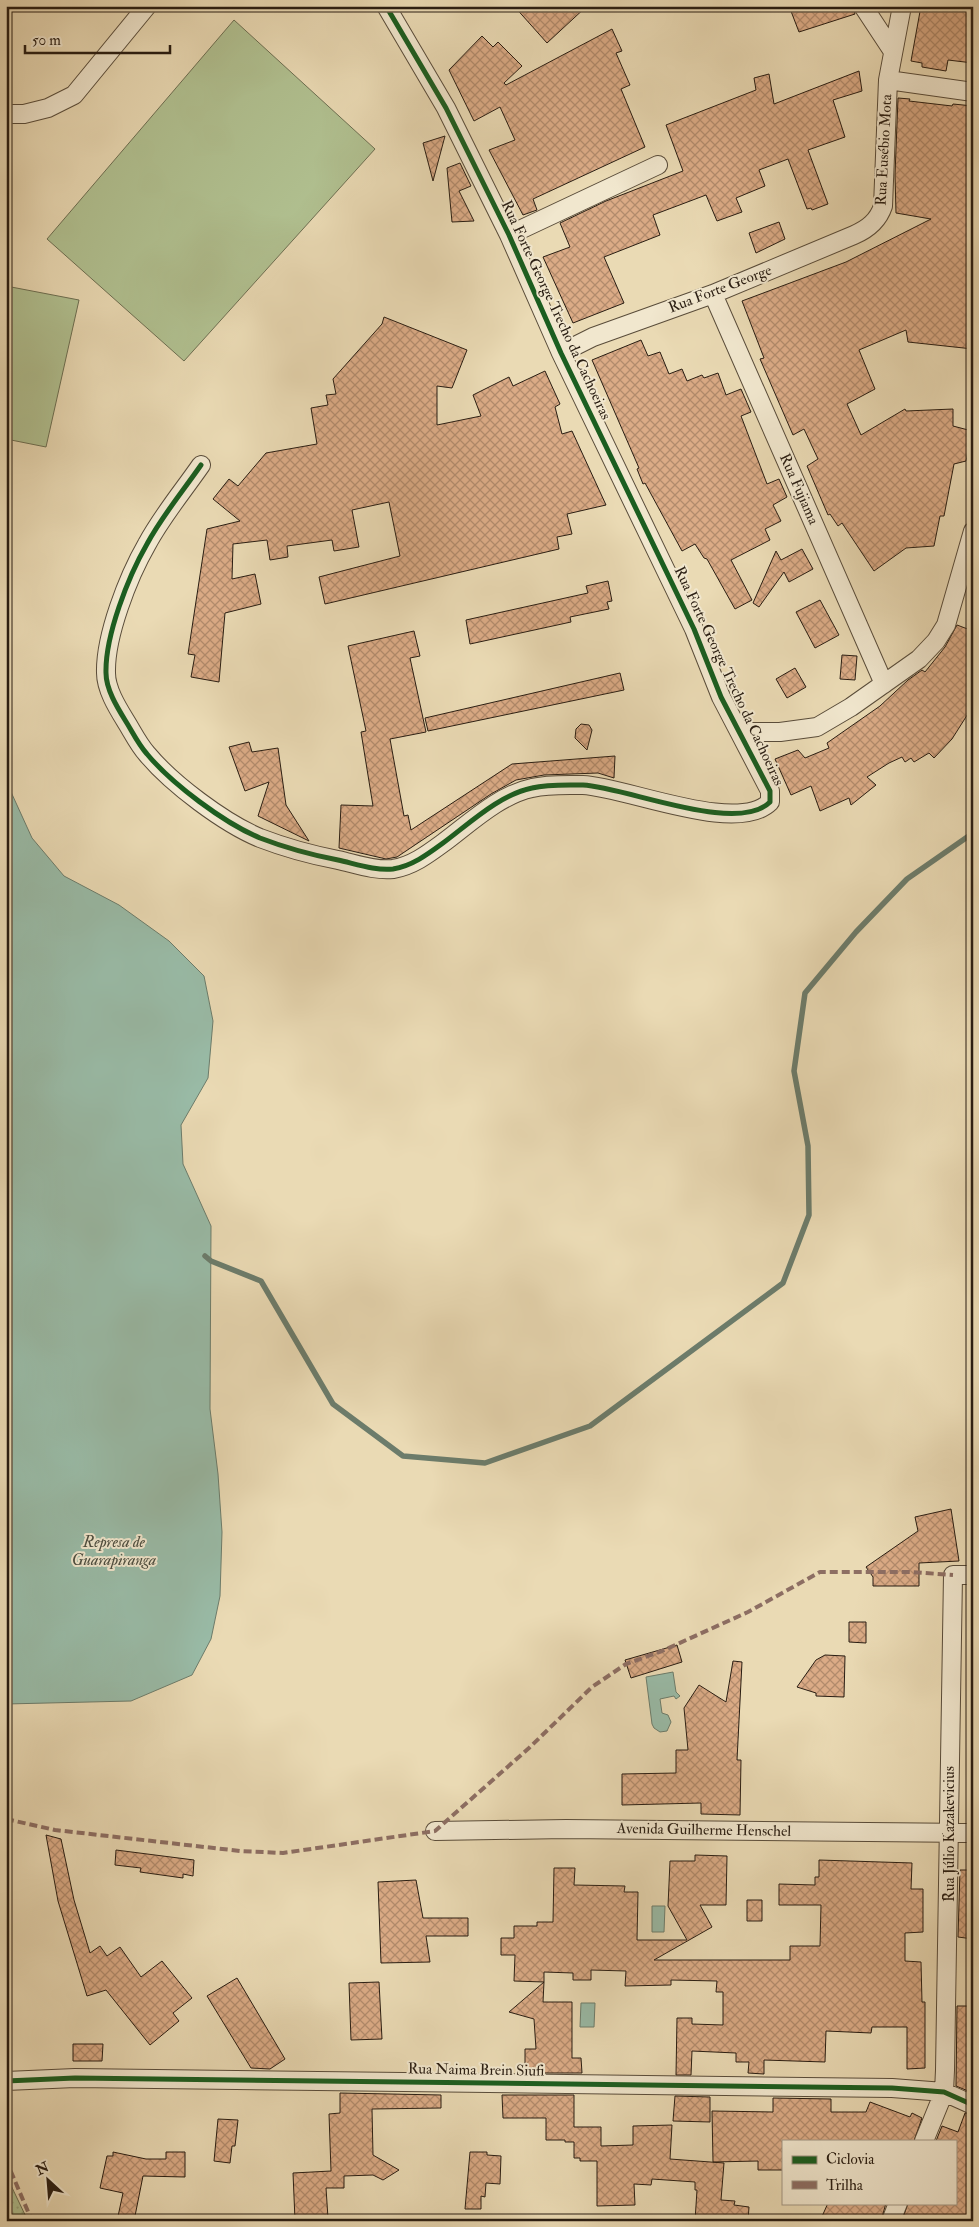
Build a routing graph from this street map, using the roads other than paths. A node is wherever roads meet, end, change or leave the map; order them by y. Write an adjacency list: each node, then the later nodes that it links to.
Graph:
1 (147, 6): 8 (street)
2 (386, 6): 11 (street, Rua Forte George Trecho da Cachoeiras)
3 (863, 6): 5 (street)
4 (902, 6): 5 (street, Rua Eusébio Mota)
5 (892, 50): 6 (street, Rua Eusébio Mota)
6 (888, 80): 7 (street); 10 (street, Rua Eusébio Mota)
7 (973, 92)
8 (6, 114)
9 (658, 165): 11 (street)
10 (876, 220): 12 (street, Rua Forte George)
11 (509, 235): 13 (street, Rua Forte George Trecho da Cachoeiras)
12 (713, 294): 13 (street, Rua Forte George); 16 (street, Rua Fujiama)
13 (561, 353): 17 (street, Rua Forte George Trecho da Cachoeiras)
14 (201, 464): 17 (street, Rua Forte George Trecho da Cachoeiras)
15 (973, 531): 16 (street)
16 (884, 684): 17 (street)
17 (740, 732)
18 (973, 1575): 20 (street, Rua Júlio Kazakevicius)
19 (435, 1831): 20 (street, Avenida Guilherme Henschel)
20 (950, 1832): 21 (street, Avenida Guilherme Henschel); 23 (street, Rua Júlio Kazakevicius)
21 (973, 1833)
22 (6, 2081): 23 (street, Rua Naima Brein Siufi)
23 (944, 2092): 24 (street, Rua Naima Brein Siufi); 25 (street)
24 (973, 2105)
25 (924, 2140)
26 (898, 2204): 27 (street)
27 (891, 2221)

